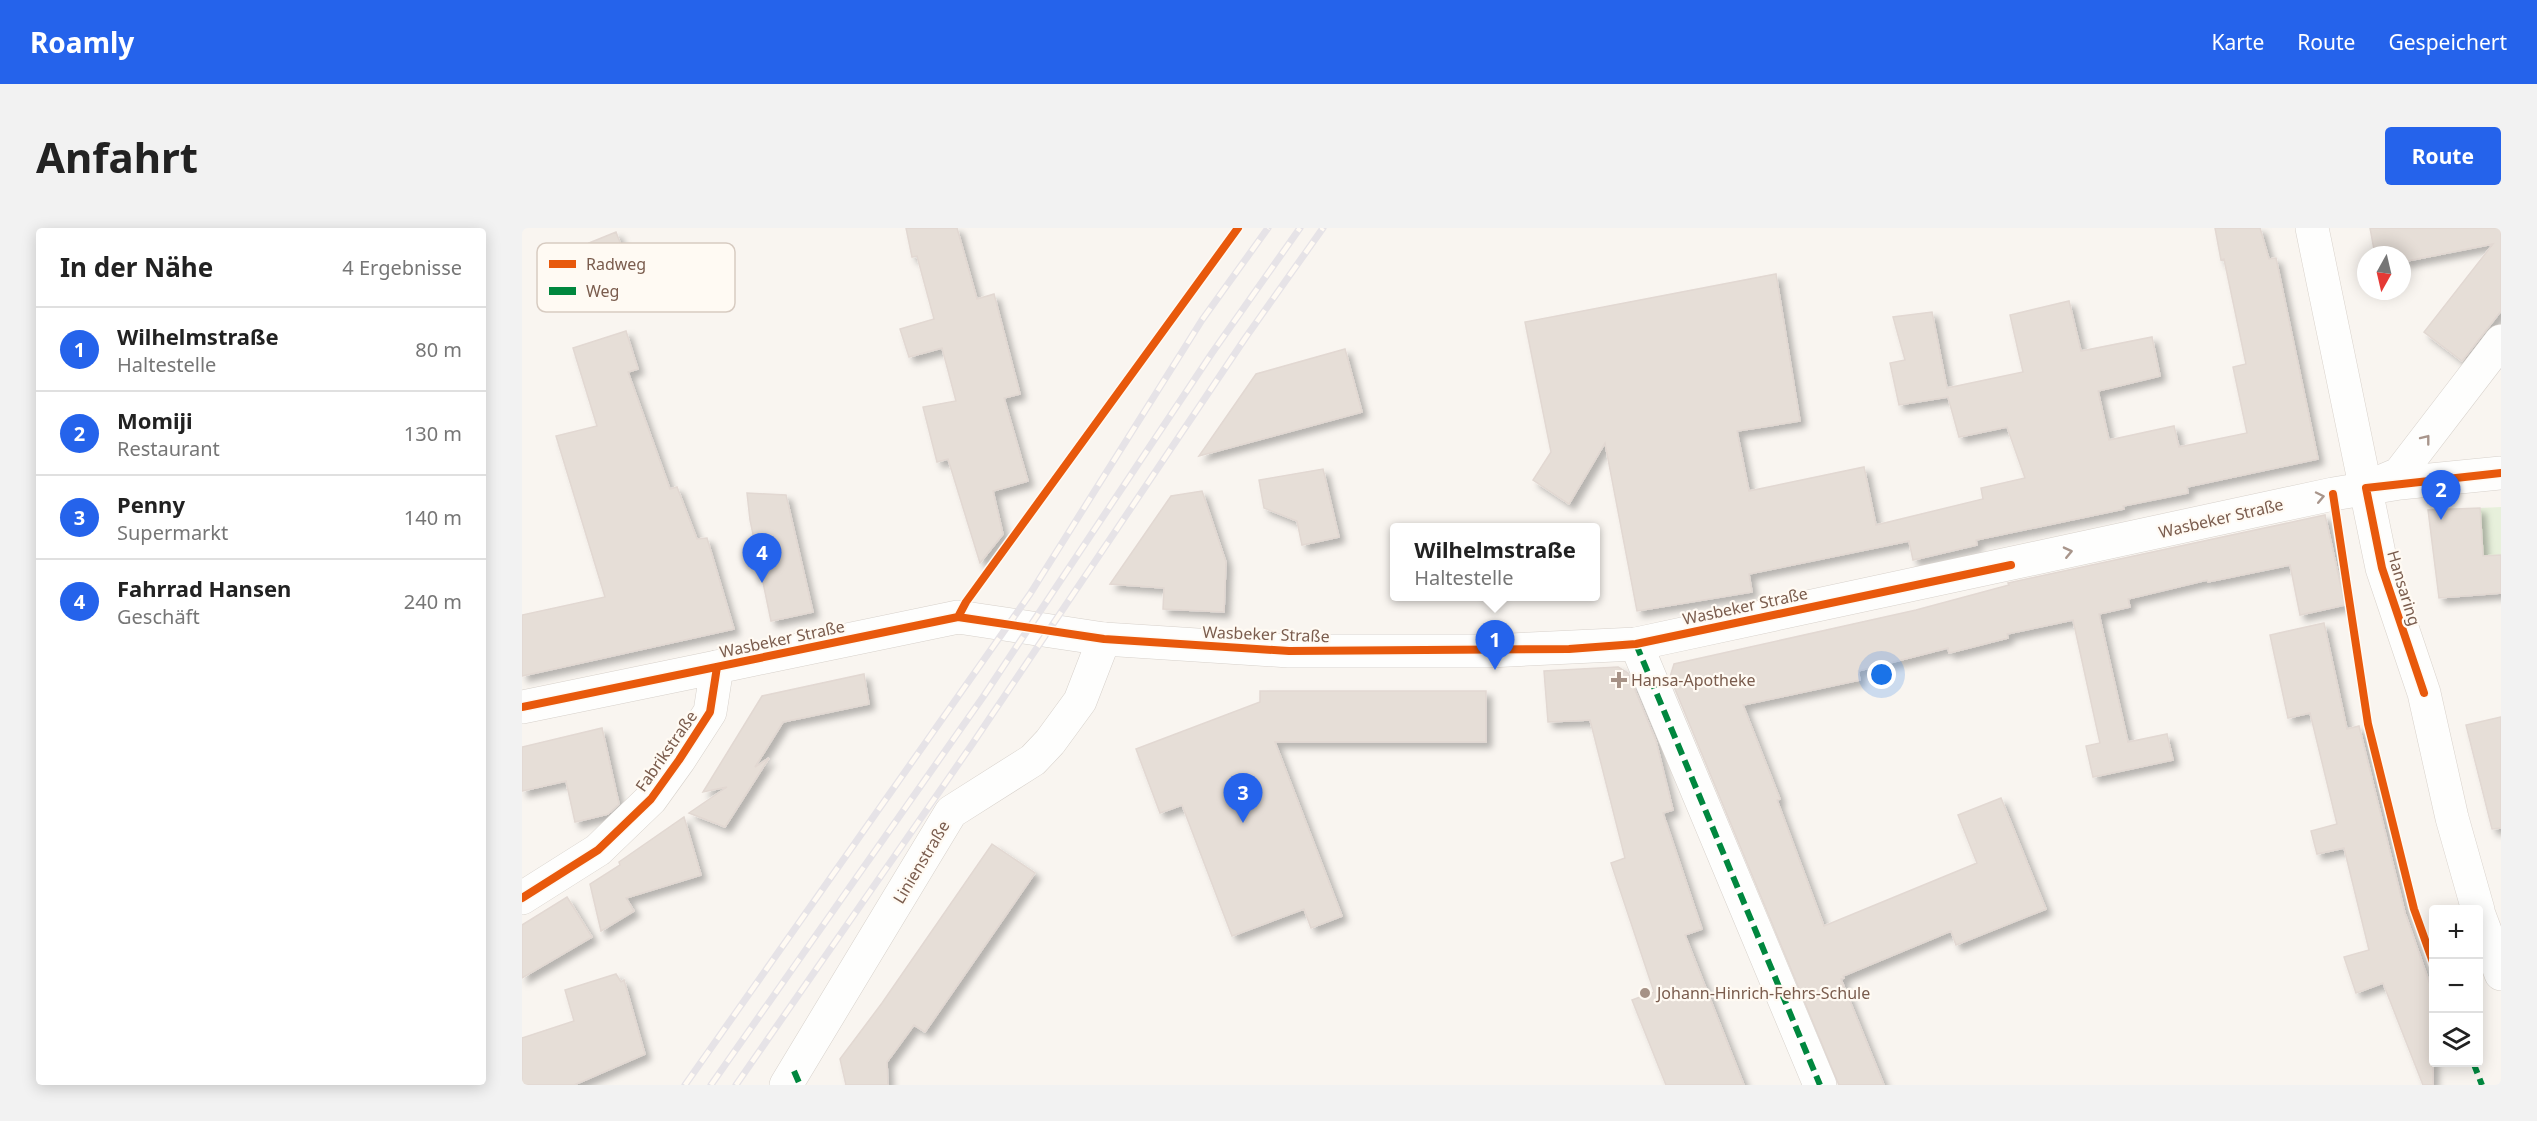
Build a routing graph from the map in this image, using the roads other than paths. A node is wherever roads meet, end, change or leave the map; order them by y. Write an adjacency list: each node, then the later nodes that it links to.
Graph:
1 (2312, 228): 4 (street, Hansaring)
2 (2501, 341): 4 (street, one-way to 2)
3 (2501, 473): 4 (street, Wasbeker Straße)
4 (2366, 488): 6 (street, Wasbeker Straße, one-way to 4); 10 (street, Hansaring)
5 (1104, 639): 6 (street, Wasbeker Straße); 7 (street, Wasbeker Straße); 13 (street, Linienstraße)
6 (1636, 644): 14 (street)
7 (717, 667): 8 (street, Wasbeker Straße); 9 (street, Fabrikstraße)
8 (522, 707)
9 (522, 898)
10 (2476, 905)
11 (2483, 925): 12 (street, Hansaring)
12 (2501, 974)
13 (793, 1080)
14 (1820, 1085)

